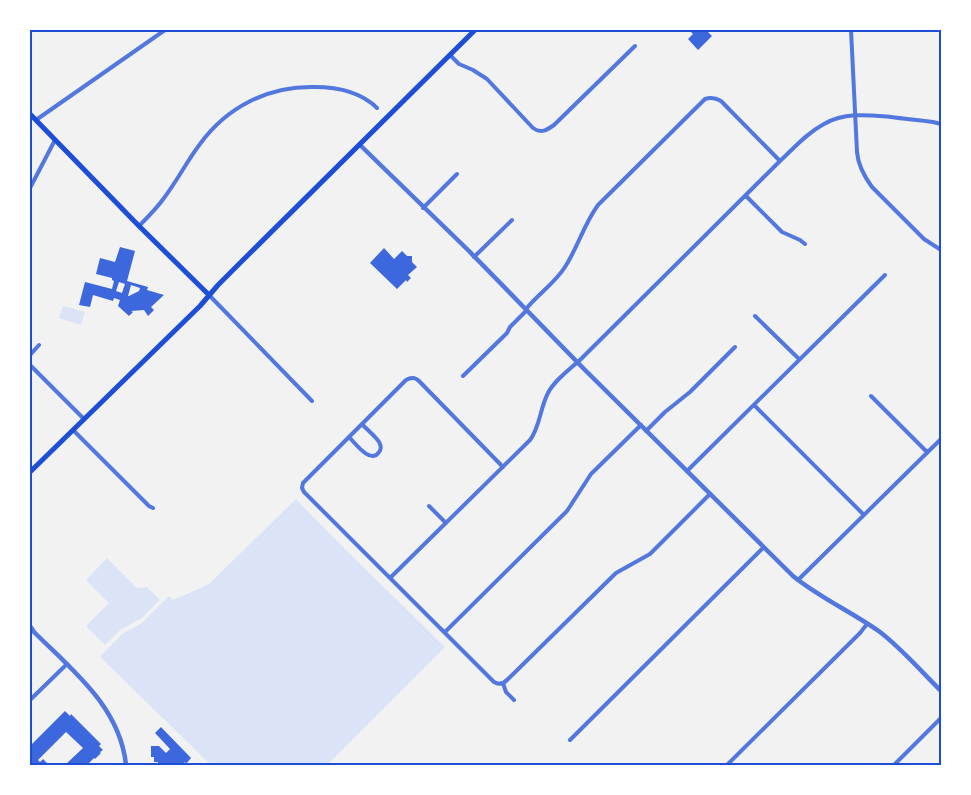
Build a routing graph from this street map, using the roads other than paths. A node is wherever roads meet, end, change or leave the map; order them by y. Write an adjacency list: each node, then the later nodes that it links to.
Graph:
1 (165, 30): 9 (street)
2 (475, 30): 5 (main road)
3 (850, 30): 8 (street)
4 (635, 46): 5 (street)
5 (450, 55): 12 (main road)
6 (377, 108): 19 (street)
7 (30, 114): 9 (main road)
8 (855, 115): 10 (street); 13 (street); 21 (street)
9 (36, 120): 11 (main road)
10 (941, 124)
11 (55, 140): 15 (street); 19 (main road)
12 (360, 145): 17 (street); 24 (main road)
13 (780, 161): 16 (street); 25 (street)
14 (457, 174): 17 (street)
15 (30, 188)
16 (746, 196): 20 (street); 31 (street)
17 (423, 208): 22 (street)
18 (512, 220): 22 (street)
19 (139, 226): 24 (main road)
20 (805, 244)
21 (941, 250)
22 (474, 257): 25 (street)
23 (885, 275): 30 (street)
24 (209, 295): 35 (street); 37 (main road)
25 (527, 310): 31 (street); 33 (street)
26 (755, 316): 30 (street)
27 (40, 345): 29 (street)
28 (735, 347): 41 (street)
29 (30, 355)
30 (800, 360): 36 (street)
31 (578, 362): 39 (street); 45 (street)
32 (30, 365): 37 (street)
33 (463, 376)
34 (871, 396): 44 (street)
35 (312, 401)
36 (754, 404): 46 (street); 51 (street)
37 (84, 419): 40 (main road)
38 (362, 424): 42 (street); 42 (street); 45 (street)
39 (641, 425): 41 (street); 58 (street)
40 (73, 430): 47 (main road); 50 (street)
41 (646, 431): 46 (street)
42 (349, 437): 54 (street)
43 (941, 439): 44 (street)
44 (927, 452): 51 (street)
45 (503, 467): 52 (street)
46 (687, 471): 48 (street)
47 (30, 472)
48 (710, 494): 53 (street); 60 (street)
49 (429, 506): 52 (street)
50 (153, 508)
51 (864, 515): 55 (street)
52 (446, 523): 54 (street)
53 (764, 548): 55 (street); 65 (street)
54 (390, 578): 58 (street)
55 (798, 580): 56 (street)
56 (868, 624): 61 (street); 68 (street)
57 (31, 629): 59 (street)
58 (444, 632): 60 (street)
59 (67, 664): 62 (street); 67 (street)
60 (503, 684): 63 (street)
61 (941, 691)
62 (30, 700)
63 (514, 700)
64 (941, 718): 66 (street)
65 (570, 740)
66 (896, 764)
67 (126, 765)
68 (727, 765)

